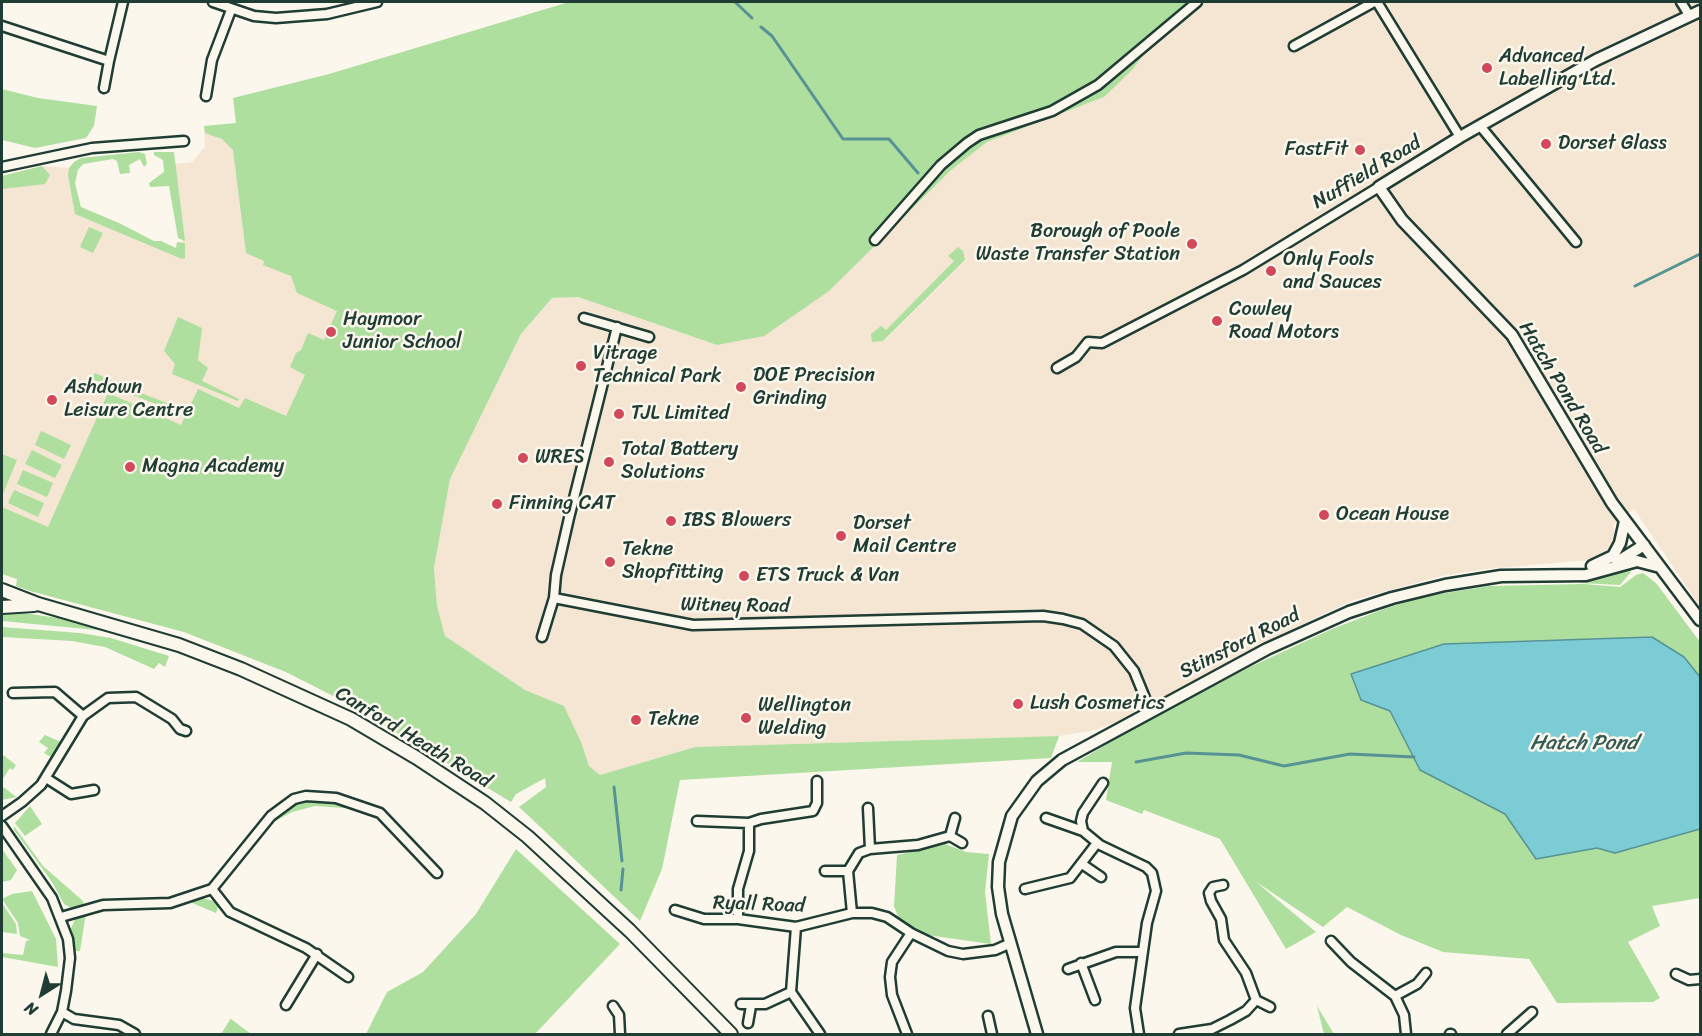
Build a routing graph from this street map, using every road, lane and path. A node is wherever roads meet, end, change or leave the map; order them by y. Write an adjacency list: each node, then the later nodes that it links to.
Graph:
1 (123, 2): 12 (street)
2 (213, 2): 7 (street)
3 (377, 2): 7 (street)
4 (1197, 2): 22 (street)
5 (1375, 2): 11 (street); 18 (street)
6 (1681, 2): 9 (street)
7 (231, 10): 14 (street)
8 (1701, 11): 9 (street, Nuffield Road)
9 (1689, 15): 17 (street, Nuffield Road)
10 (2, 26): 12 (street)
11 (1294, 46)
12 (108, 61): 15 (street)
13 (197, 80): 14 (street)
14 (208, 81): 16 (street)
15 (104, 88)
16 (206, 96)
17 (1481, 127): 18 (street, Nuffield Road); 23 (street)
18 (1460, 137): 21 (street, Nuffield Road)
19 (184, 141): 20 (street)
20 (2, 166)
21 (1379, 187): 27 (street, Nuffield Road); 28 (street, Hatch Pond Road)
22 (876, 240)
23 (1576, 242)
24 (584, 318): 25 (street)
25 (616, 327): 26 (street); 34 (street)
26 (649, 337)
27 (1057, 368)
28 (1625, 521): 29 (street, Hatch Pond Road); 32 (street)
29 (1644, 545): 30 (street, Hatch Pond Road); 31 (street, Stinsford Road)
30 (1660, 567): 31 (street, Stinsford Road); 37 (street, Hatch Pond Road)
31 (1601, 572): 32 (street, Stinsford Road)
32 (1542, 575): 40 (street, Stinsford Road)
33 (2, 590): 35 (main road, Canford Heath Road)
34 (554, 598): 38 (street); 40 (street, Witney Road)
35 (38, 604): 36 (main road, Canford Heath Road); 100 (main road, Canford Heath Road)
36 (2, 607)
37 (1701, 620)
38 (542, 637)
39 (13, 693): 41 (street)
40 (1150, 710): 74 (street, Stinsford Road)
41 (83, 716): 42 (street); 43 (street)
42 (186, 731)
43 (46, 777): 46 (street); 48 (street)
44 (817, 780): 52 (street)
45 (1103, 783): 54 (street)
46 (94, 790)
47 (868, 808): 58 (street)
48 (2, 816)
49 (1046, 818): 54 (street)
50 (955, 819): 55 (street)
51 (697, 822): 52 (street)
52 (749, 823): 70 (street)
53 (2, 826): 69 (street)
54 (1083, 831): 57 (street)
55 (950, 836): 56 (street); 58 (street)
56 (962, 843)
57 (1097, 843): 59 (street); 75 (street)
58 (870, 849): 61 (street)
59 (1082, 864): 63 (street); 66 (street)
60 (825, 871): 61 (street)
61 (848, 871): 68 (street)
62 (437, 873): 65 (street)
63 (1101, 877)
64 (1223, 885): 86 (street)
65 (212, 889): 69 (street); 76 (street)
66 (1026, 889)
67 (675, 910): 70 (street, Ryall Road)
68 (852, 913): 71 (street, Ryall Road); 72 (street, Ryall Road)
69 (61, 917): 92 (street)
70 (738, 919): 71 (street, Ryall Road)
71 (796, 927): 83 (street)
72 (911, 933): 74 (street, Ryall Road); 102 (street)
73 (1331, 941): 84 (street)
74 (1011, 943): 104 (street, Stinsford Road)
75 (1142, 952): 77 (street); 105 (street)
76 (317, 954): 81 (street); 88 (street)
77 (1081, 963): 78 (street); 85 (street)
78 (1068, 969)
79 (1426, 973): 84 (street)
80 (1676, 974): 82 (street)
81 (348, 977)
82 (1701, 979)
83 (791, 992): 90 (street); 101 (street)
84 (1395, 996): 107 (street)
85 (1095, 1000)
86 (1256, 1000): 91 (street); 96 (street)
87 (741, 1004): 90 (street)
88 (286, 1005)
89 (613, 1006): 99 (street)
90 (751, 1006): 95 (street)
91 (1270, 1007)
92 (62, 1012): 97 (street); 98 (street)
93 (1532, 1012): 108 (street)
94 (988, 1016): 103 (street)
95 (748, 1023)
96 (1193, 1033): 106 (street)
97 (51, 1035)
98 (135, 1035)
99 (620, 1035)
100 (731, 1035)
101 (820, 1035)
102 (907, 1035)
103 (992, 1035)
104 (1037, 1035)
105 (1139, 1035)
106 (1179, 1035)
107 (1406, 1035)
108 (1507, 1035)

